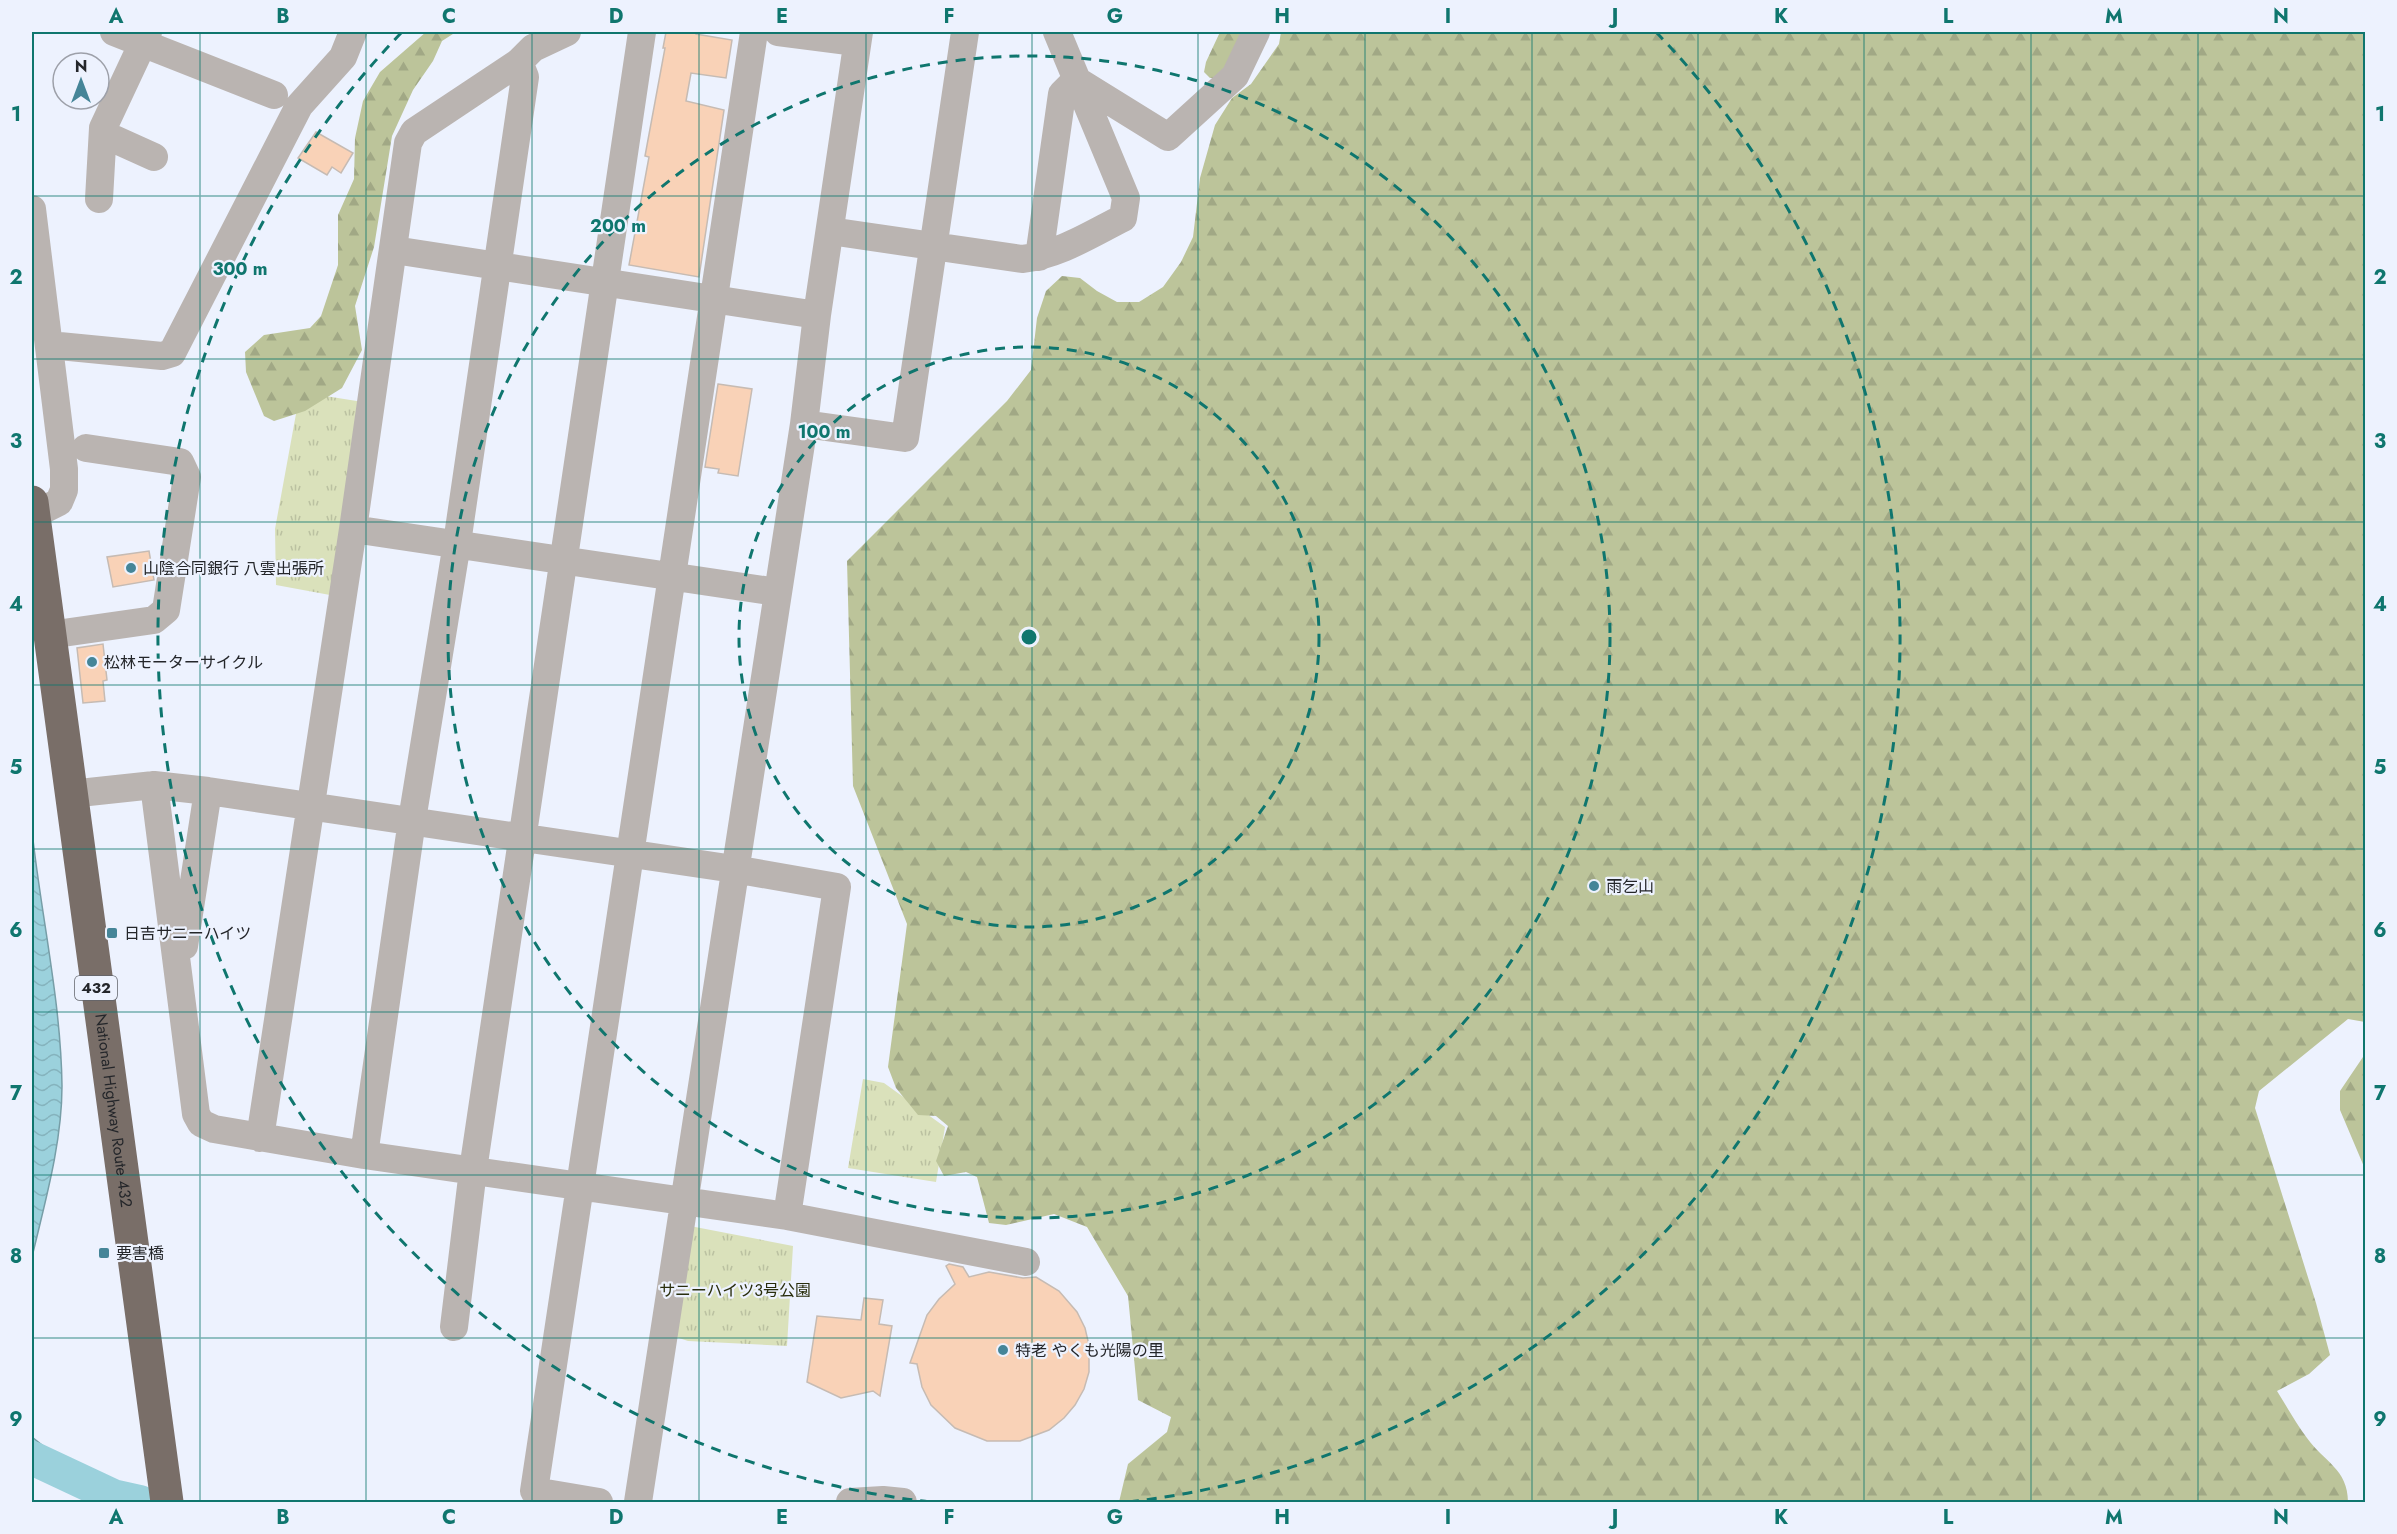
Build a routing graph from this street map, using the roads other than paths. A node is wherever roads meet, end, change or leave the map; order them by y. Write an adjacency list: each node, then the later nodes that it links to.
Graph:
1 (114, 32): 12 (street)
2 (339, 32): 13 (street)
3 (353, 32): 13 (street)
4 (567, 32): 14 (street)
5 (642, 32): 26 (street)
6 (754, 32): 27 (street)
7 (778, 32): 11 (street)
8 (965, 32): 22 (street)
9 (1057, 32): 15 (street)
10 (1256, 32): 15 (street)
11 (857, 37): 21 (street)
12 (145, 38): 16 (street); 17 (street)
13 (340, 60): 29 (street)
14 (519, 62): 23 (street); 25 (street)
15 (1076, 80): 24 (street); 24 (street)
16 (274, 95)
17 (103, 134): 18 (street); 19 (street)
18 (154, 157)
19 (99, 199)
20 (32, 209): 29 (street)
21 (830, 231): 22 (street); 28 (street)
22 (933, 248): 24 (street); 30 (street)
23 (394, 250): 25 (street); 33 (street)
24 (1038, 257)
25 (498, 267): 26 (street); 34 (street)
26 (606, 284): 27 (street); 35 (street)
27 (714, 298): 28 (street); 36 (street)
28 (817, 315): 30 (street)
29 (50, 345): 32 (street)
30 (804, 424): 37 (street)
31 (86, 448): 38 (street)
32 (32, 508): 38 (highway, National Highway Route 432 / 432)
33 (353, 529): 34 (street); 42 (street)
34 (457, 543): 35 (street); 43 (street)
35 (563, 560): 36 (street); 44 (street)
36 (672, 575): 37 (street); 45 (street)
37 (777, 592): 46 (street)
38 (50, 635): 41 (highway, National Highway Route 432 / 432)
39 (154, 785): 40 (street); 41 (street); 47 (street)
40 (208, 791): 42 (street); 47 (street)
41 (70, 794): 56 (highway, National Highway Route 432 / 432)
42 (310, 804): 43 (street); 48 (street)
43 (412, 820): 44 (street); 49 (street)
44 (523, 838): 45 (street); 50 (street)
45 (629, 853): 46 (street); 51 (street)
46 (734, 868): 52 (street); 53 (street)
47 (179, 978): 48 (street)
48 (260, 1138): 49 (street)
49 (364, 1155): 50 (street)
50 (473, 1170): 51 (street); 55 (street)
51 (581, 1185): 52 (street); 57 (street)
52 (684, 1201): 53 (street); 58 (street)
53 (787, 1216): 54 (street)
54 (1026, 1262)
55 (453, 1327)
56 (165, 1488)
57 (599, 1503)
58 (638, 1503)
59 (850, 1503): 60 (street)
60 (903, 1503)

